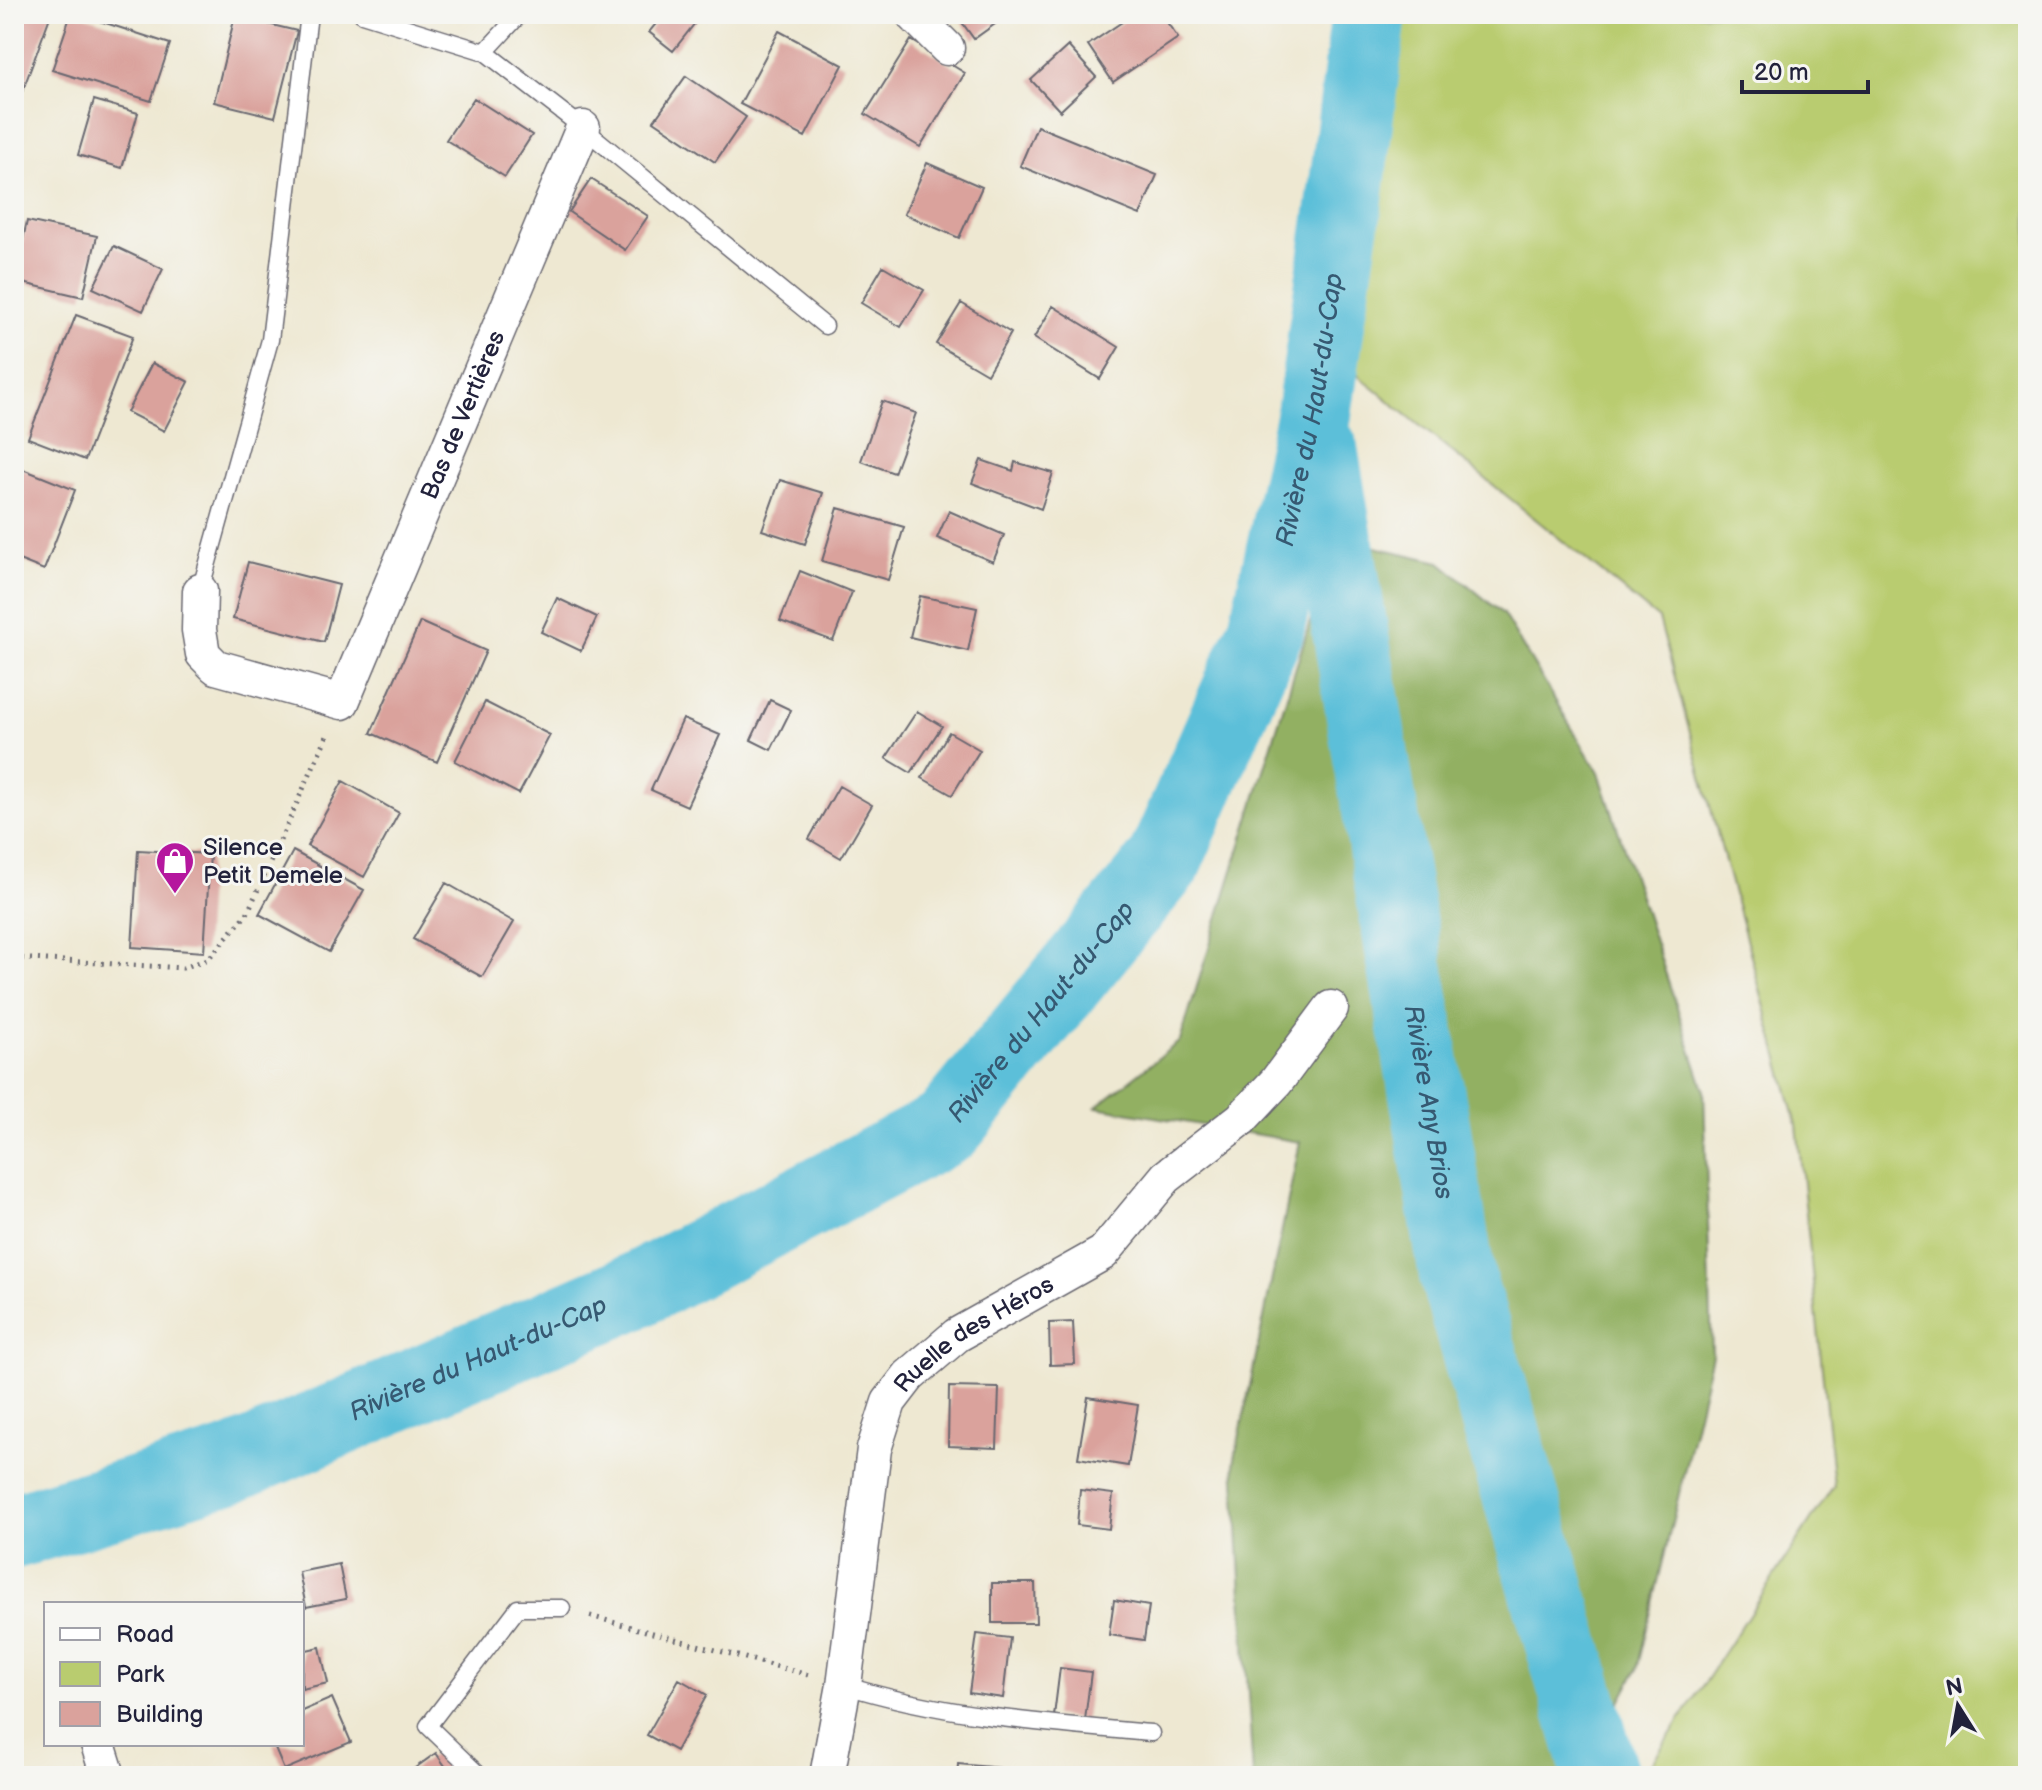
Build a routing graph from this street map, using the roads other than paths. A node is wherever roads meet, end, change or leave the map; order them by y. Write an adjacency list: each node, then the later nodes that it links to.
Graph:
1 (309, 14): 9 (lane)
2 (362, 14): 6 (lane)
3 (520, 14): 6 (lane)
4 (913, 14): 5 (street)
5 (947, 48)
6 (485, 52): 7 (lane)
7 (583, 128): 8 (lane); 9 (street, Bas de Vertières)
8 (825, 326)
9 (200, 591)
10 (1331, 1008): 12 (street, Ruelle des Héros)
11 (562, 1608): 16 (lane)
12 (844, 1685): 13 (lane); 17 (street, Ruelle des Héros)
13 (1151, 1733)
14 (99, 1746): 15 (street)
15 (108, 1776)
16 (480, 1776)
17 (827, 1776)

